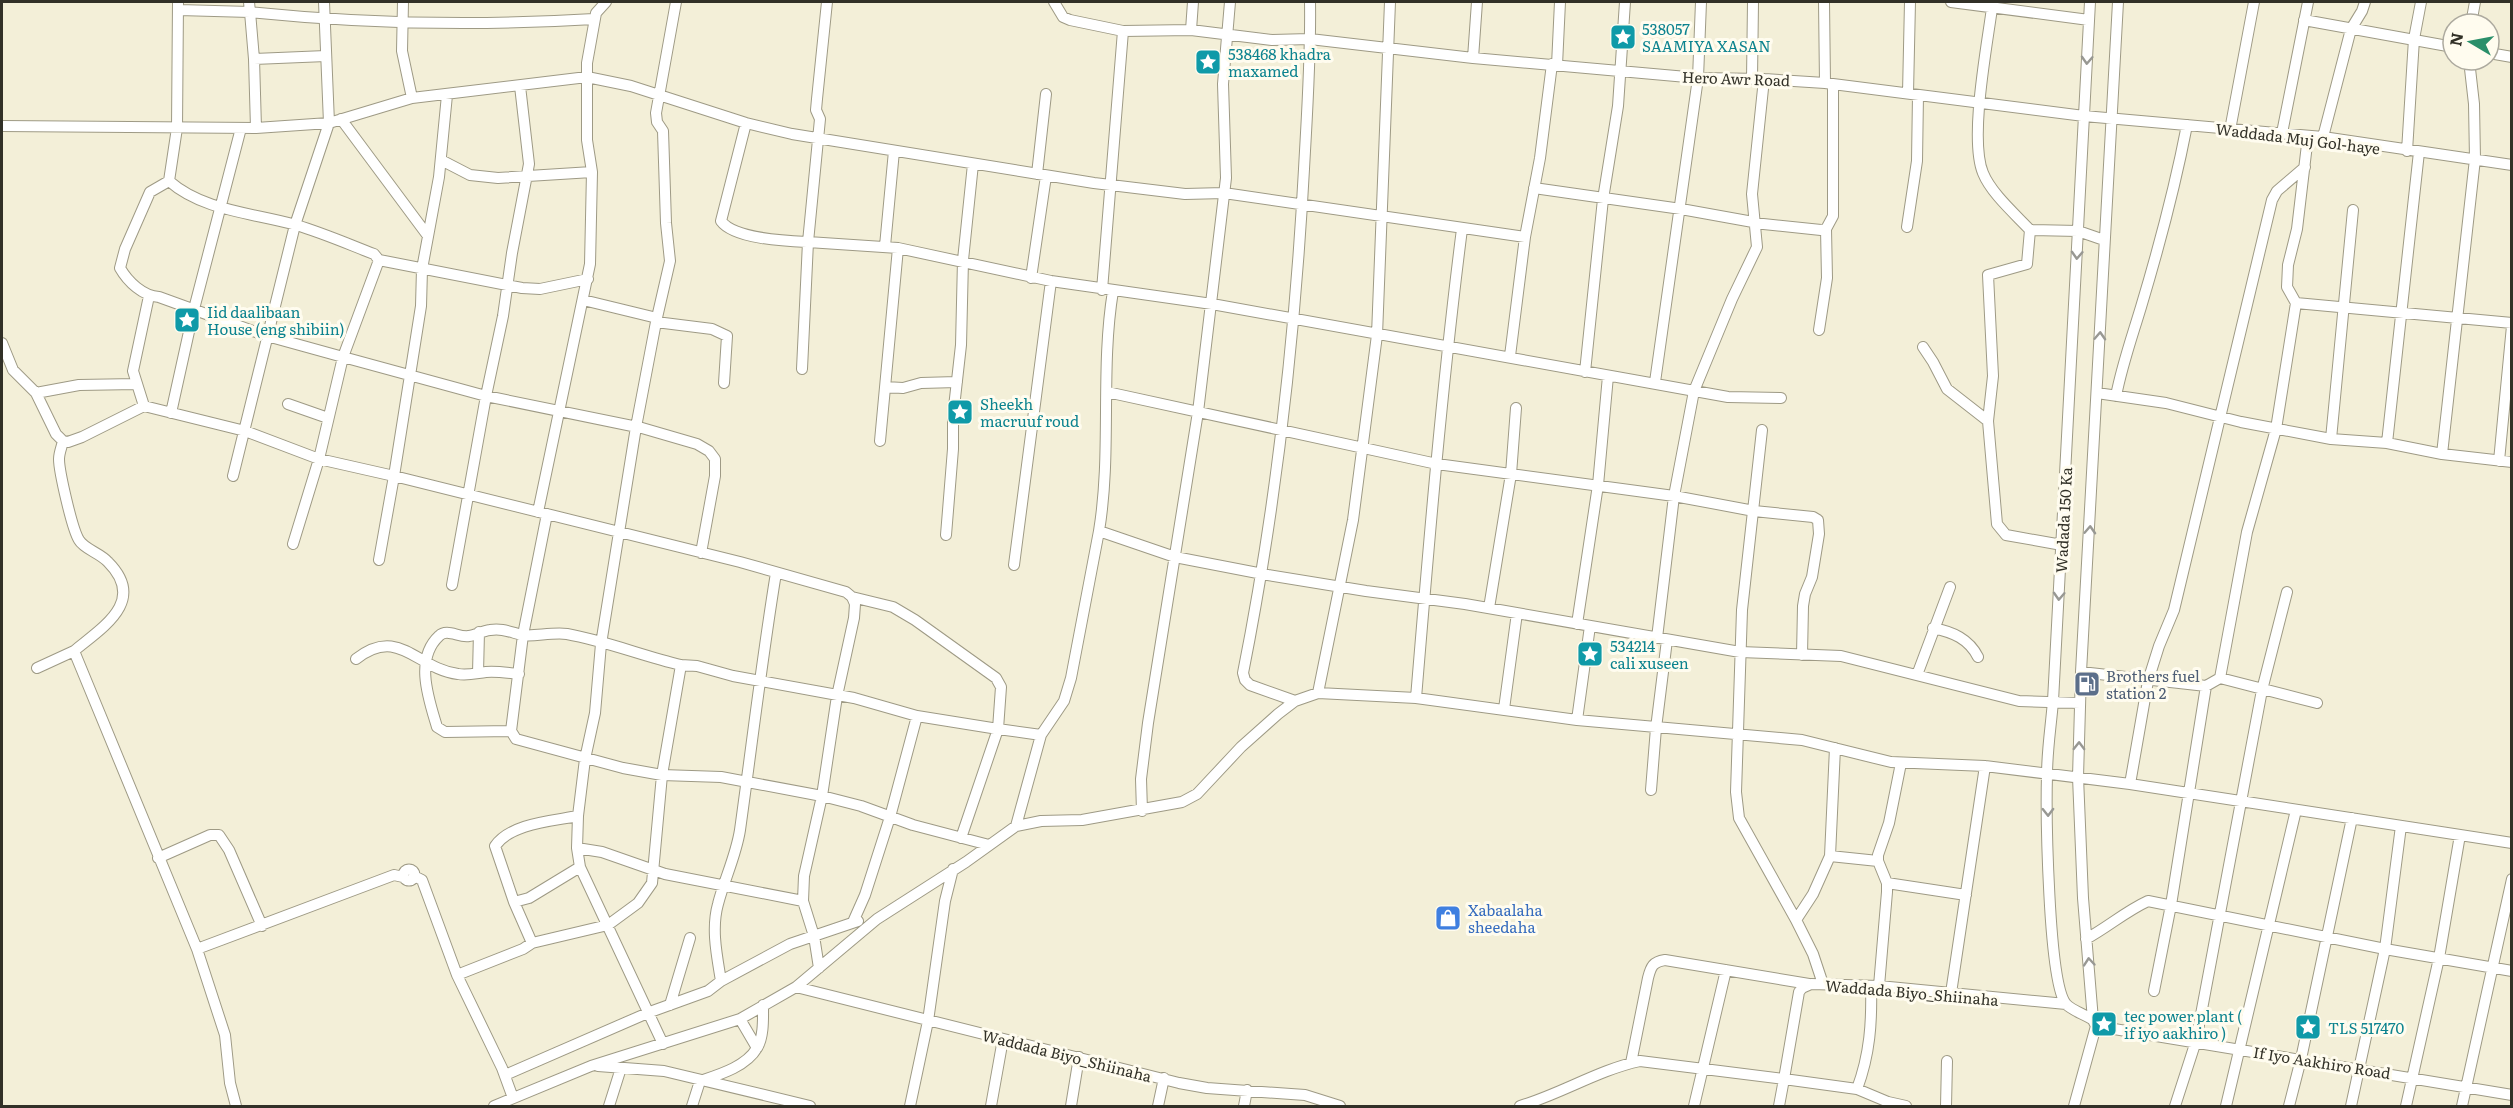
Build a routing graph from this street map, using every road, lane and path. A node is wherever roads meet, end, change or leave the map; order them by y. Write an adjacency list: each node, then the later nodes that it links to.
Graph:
1 (324, 2): 28 (street)
2 (403, 2): 32 (street)
3 (606, 2): 29 (street)
4 (676, 2): 53 (street)
5 (827, 2): 73 (street)
6 (1054, 2): 35 (street, Hero Awr Road)
7 (1193, 2): 34 (street)
8 (1230, 2): 36 (street)
9 (1310, 2): 37 (street)
10 (1390, 2): 40 (street)
11 (1477, 2): 42 (street)
12 (1560, 2): 44 (street)
13 (1624, 2): 45 (street)
14 (1701, 2): 48 (street)
15 (1754, 2): 49 (street)
16 (1824, 2): 51 (street)
17 (1910, 2): 55 (street)
18 (1951, 2): 27 (street)
19 (2090, 2): 30 (street, Wadada 150 Ka)
20 (2118, 2): 60 (street, Wadada 150 Ka)
21 (2254, 2): 69 (street)
22 (2308, 2): 31 (street)
23 (2365, 2): 33 (street)
24 (2421, 2): 38 (street)
25 (179, 6): 26 (street); 66 (street)
26 (250, 7): 28 (street); 43 (street)
27 (1992, 8): 30 (street); 58 (street)
28 (324, 18): 32 (street); 41 (street)
29 (594, 19): 32 (street); 47 (street)
30 (2089, 20): 59 (street, Wadada 150 Ka, one-way to 59)
31 (2304, 20): 33 (street); 70 (street)
32 (402, 23): 57 (street)
33 (2351, 29): 38 (street); 72 (street)
34 (1191, 30): 35 (street, Hero Awr Road); 36 (street, Hero Awr Road)
35 (1124, 31): 86 (street)
36 (1228, 36): 37 (street, Hero Awr Road); 88 (street)
37 (1310, 39): 40 (street, Hero Awr Road); 90 (street)
38 (2414, 39): 39 (street); 75 (street)
39 (2441, 44)
40 (1388, 49): 42 (street, Hero Awr Road); 94 (street)
41 (326, 56): 43 (street); 62 (street)
42 (1473, 58): 44 (street, Hero Awr Road)
43 (254, 59): 68 (street)
44 (1555, 65): 45 (street, Hero Awr Road); 87 (street)
45 (1621, 71): 48 (street, Hero Awr Road); 89 (street)
46 (2470, 72): 77 (street)
47 (587, 77): 52 (street); 53 (street); 82 (street)
48 (1698, 78): 49 (street, Hero Awr Road); 92 (street)
49 (1752, 79): 50 (street, Hero Awr Road)
50 (1764, 79): 51 (street, Hero Awr Road); 95 (street)
51 (1829, 83): 55 (street, Hero Awr Road); 99 (street)
52 (520, 86): 56 (street); 84 (street)
53 (658, 94): 63 (street); 124 (street)
54 (1046, 94): 83 (street)
55 (1913, 94): 58 (street, Hero Awr Road); 97 (street)
56 (447, 95): 57 (street); 78 (street)
57 (412, 98): 61 (street)
58 (1980, 104): 59 (street, Hero Awr Road); 100 (street)
59 (2084, 116): 60 (street, Waddada Muj Gol-haye); 101 (street, Wadada 150 Ka)
60 (2110, 117): 64 (street, Waddada Muj Gol-haye); 104 (street, Wadada 150 Ka)
61 (340, 119): 62 (street); 102 (street)
62 (329, 123): 68 (street); 96 (street)
63 (746, 123): 73 (street); 105 (street)
64 (2187, 125): 69 (street, Waddada Muj Gol-haye); 150 (street)
65 (2, 126): 66 (street)
66 (177, 128): 67 (street); 85 (street)
67 (241, 128): 68 (street); 91 (street)
68 (256, 128)
69 (2230, 130): 70 (street, Waddada Muj Gol-haye)
70 (2282, 133): 71 (street, Waddada Muj Gol-haye)
71 (2308, 136): 72 (street, Waddada Muj Gol-haye); 81 (street)
72 (2323, 137): 75 (street, Waddada Muj Gol-haye)
73 (818, 138): 74 (street); 105 (street)
74 (894, 151): 79 (street); 106 (street)
75 (2407, 151): 76 (street, Waddada Muj Gol-haye)
76 (2419, 152): 77 (street, Waddada Muj Gol-haye); 122 (street)
77 (2475, 159): 80 (street, Waddada Muj Gol-haye); 123 (street)
78 (441, 160): 84 (street); 102 (street)
79 (973, 164): 83 (street); 109 (street)
80 (2511, 165)
81 (2305, 167): 118 (street); 158 (street)
82 (592, 172): 84 (street); 112 (street)
83 (1041, 175): 86 (street); 111 (street)
84 (526, 177): 114 (street)
85 (169, 181): 91 (street); 116 (street)
86 (1111, 185): 88 (street); 115 (street)
87 (1534, 188): 89 (street); 103 (street)
88 (1224, 194): 90 (street); 119 (street)
89 (1603, 199): 92 (street); 137 (street)
90 (1302, 206): 94 (street); 125 (street)
91 (220, 207): 96 (street); 121 (street)
92 (1681, 209): 95 (street); 141 (street)
93 (2353, 210): 120 (street)
94 (1383, 216): 98 (street); 128 (street)
95 (1754, 223): 99 (street); 145 (street)
96 (295, 225): 108 (street); 129 (street)
97 (1907, 227)
98 (1462, 229): 103 (street); 131 (street)
99 (1826, 229): 127 (street)
100 (2030, 230): 101 (street); 160 (street)
101 (2078, 231): 104 (street); 188 (street, Wadada 150 Ka, one-way to 188)
102 (428, 236): 110 (street)
103 (1525, 237): 133 (street)
104 (2104, 240): 148 (street, Wadada 150 Ka, one-way to 104)
105 (808, 242): 106 (street); 136 (street)
106 (885, 246): 107 (street)
107 (898, 248): 109 (street); 144 (street)
108 (379, 260): 110 (street); 134 (street)
109 (963, 260): 111 (street); 140 (street)
110 (422, 269): 114 (street); 138 (street)
111 (1031, 278): 113 (street)
112 (588, 279): 114 (street); 117 (street)
113 (1051, 282): 115 (street); 192 (street)
114 (509, 285): 149 (street)
115 (1108, 290): 119 (street); 146 (street)
116 (149, 296): 121 (street); 143 (street)
117 (583, 300): 124 (street); 155 (street)
118 (2296, 303): 120 (street); 163 (street)
119 (1212, 304): 125 (street); 156 (street)
120 (2345, 306): 122 (street); 166 (street)
121 (194, 309): 129 (street); 157 (street)
122 (2402, 312): 123 (street); 169 (street)
123 (2458, 317): 126 (street); 171 (street)
124 (656, 320): 142 (street); 161 (street)
125 (1293, 320): 128 (street); 162 (street)
126 (2511, 324): 173 (street)
127 (1819, 330)
128 (1377, 335): 131 (street); 170 (street)
129 (267, 336): 134 (street); 165 (street)
130 (2, 343): 135 (street)
131 (1447, 345): 133 (street); 175 (street)
132 (1923, 347): 160 (street)
133 (1510, 356): 137 (street)
134 (342, 357): 138 (street); 159 (street)
135 (7, 368): 147 (street)
136 (802, 369)
137 (1585, 372): 139 (street)
138 (409, 375): 149 (street); 178 (street)
139 (1608, 376): 141 (street); 179 (street)
140 (957, 382): 144 (street); 186 (street)
141 (1655, 382): 145 (street)
142 (724, 383)
143 (136, 384): 147 (street); 153 (street)
144 (885, 387): 168 (street)
145 (1694, 391): 151 (street); 181 (street)
146 (1107, 392): 156 (street); 184 (street)
147 (36, 393): 167 (street)
148 (2097, 393): 150 (street); 218 (street, Wadada 150 Ka, one-way to 148)
149 (486, 396): 155 (street); 180 (street)
150 (2116, 396): 158 (street)
151 (1781, 398)
152 (288, 404): 159 (street)
153 (144, 406): 157 (street); 167 (street)
154 (1516, 408): 176 (street)
155 (560, 411): 161 (street); 183 (street)
156 (1198, 412): 162 (street); 190 (street)
157 (171, 413): 165 (street)
158 (2220, 416): 163 (street); 224 (street)
159 (328, 418): 172 (street)
160 (1988, 421): 188 (street)
161 (636, 427): 185 (street); 189 (street)
162 (1281, 429): 170 (street); 194 (street)
163 (2276, 429): 166 (street); 222 (street)
164 (1762, 430): 182 (street)
165 (245, 431): 172 (street); 177 (street)
166 (2331, 439): 169 (street)
167 (63, 441): 210 (street)
168 (880, 441)
169 (2387, 443): 171 (street)
170 (1363, 447): 175 (street); 196 (street)
171 (2442, 454): 173 (street)
172 (319, 459): 178 (street); 187 (street)
173 (2499, 461): 174 (street)
174 (2511, 462)
175 (1437, 464): 176 (street); 200 (street)
176 (1511, 474): 179 (street); 201 (street)
177 (233, 476)
178 (394, 476): 180 (street); 191 (street)
179 (1598, 485): 181 (street); 203 (street)
180 (469, 495): 183 (street); 195 (street)
181 (1674, 496): 182 (street); 208 (street)
182 (1754, 511): 211 (street); 212 (street)
183 (543, 513): 185 (street); 207 (street)
184 (1099, 531): 190 (street); 240 (street)
185 (618, 532): 189 (street); 209 (street)
186 (946, 535)
187 (293, 544)
188 (2062, 545): 231 (street, Wadada 150 Ka, one-way to 231)
189 (701, 553): 193 (street)
190 (1175, 557): 194 (street); 256 (street)
191 (379, 560)
192 (1014, 565)
193 (776, 573): 199 (street); 223 (street)
194 (1263, 573): 196 (street); 230 (street)
195 (452, 585)
196 (1340, 586): 200 (street); 227 (street)
197 (1950, 587): 205 (street)
198 (2287, 592): 226 (street)
199 (852, 597): 228 (street); 238 (street)
200 (1424, 600): 201 (street); 229 (street)
201 (1489, 608): 202 (street)
202 (1517, 614): 203 (street); 234 (street)
203 (1576, 624): 204 (street)
204 (1590, 626): 208 (street); 236 (street)
205 (1933, 628): 213 (street); 221 (street)
206 (479, 632): 207 (street); 215 (street); 219 (street)
207 (523, 635): 209 (street); 220 (street)
208 (1662, 639): 211 (street); 237 (street)
209 (601, 644): 216 (street); 243 (street)
210 (74, 651): 217 (street); 268 (street)
211 (1740, 652): 212 (street); 241 (street)
212 (1802, 654): 221 (street)
213 (1978, 657)
214 (356, 658): 215 (street)
215 (427, 663): 219 (street); 239 (street)
216 (681, 665): 223 (street); 247 (street)
217 (37, 668)
218 (2081, 672): 224 (street); 232 (street, Wadada 150 Ka)
219 (478, 673): 220 (street)
220 (519, 674): 239 (street)
221 (1917, 675): 231 (street)
222 (2220, 678): 225 (street); 226 (street)
223 (758, 681): 228 (street); 249 (street)
224 (2148, 681): 225 (street); 250 (street)
225 (2206, 686): 252 (street)
226 (2262, 690): 233 (street); 254 (street)
227 (1317, 693): 229 (street); 230 (street)
228 (837, 696): 235 (street); 253 (street)
229 (1416, 698): 234 (street)
230 (1295, 701): 256 (street)
231 (2053, 701): 232 (street); 246 (street, Wadada 150 Ka)
232 (2080, 703): 248 (street, Wadada 150 Ka, one-way to 232)
233 (2317, 703)
234 (1504, 709): 236 (street)
235 (917, 716): 238 (street); 258 (street)
236 (1577, 720): 237 (street)
237 (1656, 728): 241 (street); 251 (street)
238 (998, 729): 240 (street); 263 (street)
239 (511, 731): 243 (street)
240 (1041, 735): 260 (street)
241 (1738, 735): 242 (street); 282 (street)
242 (1835, 748): 244 (street); 267 (street)
243 (585, 759): 247 (street); 257 (street)
244 (1901, 763): 245 (street); 269 (street)
245 (1985, 766): 246 (street); 276 (street)
246 (2047, 773): 248 (street); 307 (street, Wadada 150 Ka, one-way to 307)
247 (662, 775): 249 (street); 271 (street)
248 (2078, 777): 250 (street); 290 (street, Wadada 150 Ka)
249 (745, 782): 253 (street); 275 (street)
250 (2130, 784): 252 (street)
251 (1651, 790)
252 (2190, 794): 254 (street); 279 (street)
253 (822, 796): 258 (street); 277 (street)
254 (2242, 802): 255 (street); 280 (street)
255 (2296, 810): 259 (street); 285 (street)
256 (1142, 811): 260 (street)
257 (578, 816): 266 (street); 278 (street)
258 (890, 817): 263 (street); 283 (street)
259 (2352, 818): 261 (street); 288 (street)
260 (1016, 826): 265 (street)
261 (2401, 826): 262 (street); 293 (street)
262 (2460, 835): 264 (street); 294 (street)
263 (961, 838): 265 (street)
264 (2511, 843)
265 (989, 845): 272 (street)
266 (577, 848): 270 (street); 271 (street)
267 (1830, 856): 269 (street); 282 (street)
268 (158, 858): 286 (street); 292 (street)
269 (1878, 861): 274 (street)
270 (580, 867): 278 (street); 284 (street)
271 (653, 869): 275 (street); 284 (street)
272 (953, 869): 281 (street); 312 (street)
273 (2511, 879): 296 (street)
274 (1887, 883): 276 (street); 303 (street)
275 (725, 886): 277 (street); 300 (street)
276 (1966, 895): 306 (street)
277 (803, 901): 287 (street)
278 (514, 902): 291 (street)
279 (2171, 905): 280 (street); 290 (street); 305 (street)
280 (2220, 915): 285 (street); 315 (street)
281 (877, 919): 283 (street); 295 (street)
282 (1796, 920): 302 (street)
283 (852, 922): 287 (street)
284 (608, 925): 291 (street); 310 (street)
285 (2270, 925): 288 (street); 318 (street)
286 (262, 926): 292 (street); 299 (street)
287 (814, 936): 295 (street); 300 (street)
288 (2327, 936): 293 (street); 320 (street)
289 (690, 938): 308 (street)
290 (2086, 939): 313 (street, Wadada 150 Ka, one-way to 290)
291 (532, 942): 299 (street)
292 (197, 949): 340 (street)
293 (2385, 949): 294 (street); 326 (street)
294 (2439, 958): 296 (street); 328 (street)
295 (819, 968): 304 (street)
296 (2492, 969): 298 (street); 332 (street)
297 (1726, 970): 301 (street); 322 (street); 325 (street)
298 (2511, 971)
299 (457, 975): 327 (street)
300 (721, 981): 308 (street)
301 (1811, 984): 302 (street, Waddada Biyo_Shiinaha); 330 (street, Waddada Biyo_Shiinaha)
302 (1823, 984): 303 (street, Waddada Biyo_Shiinaha)
303 (1875, 986): 306 (street, Waddada Biyo_Shiinaha); 333 (street)
304 (796, 987): 309 (street); 312 (street, Waddada Biyo_Shiinaha)
305 (2154, 991)
306 (1951, 993): 307 (street, Waddada Biyo_Shiinaha)
307 (2066, 1004): 313 (street)
308 (670, 1005): 310 (street)
309 (763, 1005): 311 (street); 317 (street)
310 (650, 1012): 316 (street); 327 (street)
311 (740, 1019): 316 (street); 317 (street)
312 (928, 1021): 314 (street, Waddada Biyo_Shiinaha); 346 (street)
313 (2095, 1023): 315 (street, If Iyo Aakhiro Road); 356 (street, Wadada 150 Ka)
314 (1003, 1039): 319 (street, Waddada Biyo_Shiinaha); 347 (street)
315 (2196, 1041): 318 (street, If Iyo Aakhiro Road); 357 (street)
316 (663, 1044): 323 (street)
317 (757, 1048): 331 (street)
318 (2240, 1049): 320 (street, If Iyo Aakhiro Road); 358 (street)
319 (1079, 1058): 329 (street, Waddada Biyo_Shiinaha); 348 (street)
320 (2301, 1059): 326 (street, If Iyo Aakhiro Road); 359 (street)
321 (1947, 1061): 355 (street)
322 (1631, 1063): 325 (street); 339 (street)
323 (591, 1066): 324 (street); 337 (street)
324 (621, 1068): 331 (street); 342 (street)
325 (1704, 1068): 330 (street); 352 (street)
326 (2359, 1069): 328 (street, If Iyo Aakhiro Road); 360 (street)
327 (505, 1076): 337 (street)
328 (2412, 1077): 332 (street, If Iyo Aakhiro Road); 361 (street)
329 (1164, 1078): 334 (street, Waddada Biyo_Shiinaha); 349 (street)
330 (1784, 1079): 333 (street); 353 (street, Waddada Biyo_Shiinaha)
331 (700, 1081): 335 (street); 343 (street)
332 (2466, 1086): 336 (street, If Iyo Aakhiro Road); 362 (street)
333 (1857, 1089): 354 (street)
334 (1247, 1090): 338 (street, Waddada Biyo_Shiinaha); 350 (street)
335 (766, 1095): 344 (street); 345 (street)
336 (2511, 1095)
337 (513, 1098): 341 (street)
338 (1322, 1104): 351 (street, Waddada Biyo_Shiinaha)
339 (1526, 1106)
340 (236, 1107)
341 (494, 1107)
342 (609, 1107)
343 (693, 1107)
344 (765, 1107)
345 (810, 1107)
346 (910, 1107)
347 (991, 1107)
348 (1071, 1107)
349 (1158, 1107)
350 (1244, 1107)
351 (1340, 1107)
352 (1694, 1107)
353 (1779, 1107)
354 (1906, 1107)
355 (1946, 1107)
356 (2074, 1107)
357 (2175, 1107)
358 (2226, 1107)
359 (2289, 1107)
360 (2350, 1107)
361 (2406, 1107)
362 (2462, 1107)

